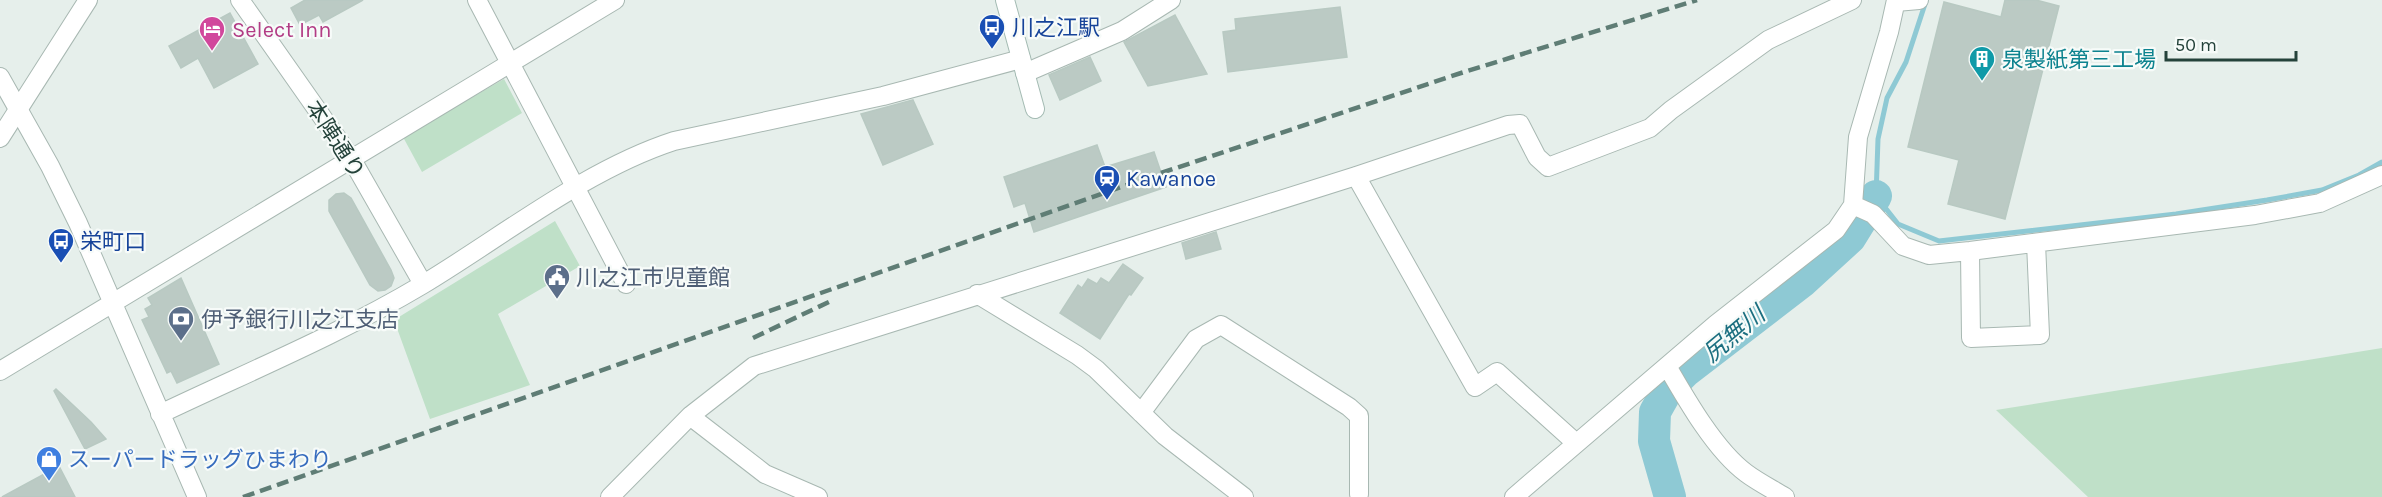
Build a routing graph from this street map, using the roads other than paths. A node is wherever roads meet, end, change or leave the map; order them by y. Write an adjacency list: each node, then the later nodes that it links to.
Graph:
1 (88, 0): 14 (street)
2 (240, 0): 16 (street, 本陣通り)
3 (477, 0): 10 (street)
4 (615, 0): 10 (street)
5 (1005, 0): 11 (street)
6 (1171, 0): 11 (street)
7 (1852, 0): 18 (street)
8 (1919, 0): 9 (street)
9 (1902, 1): 20 (street)
10 (511, 63): 16 (street); 19 (street)
11 (1023, 66): 13 (street); 19 (street)
12 (0, 76): 14 (street)
13 (1035, 109)
14 (18, 110): 15 (street); 26 (street)
15 (0, 138)
16 (351, 158): 23 (street, 本陣通り); 26 (street)
17 (2382, 175): 21 (street)
18 (1356, 176): 25 (street); 32 (street)
19 (577, 188): 23 (street); 24 (street)
20 (1853, 205): 22 (street); 27 (street)
21 (2036, 243): 22 (street); 22 (street)
22 (1970, 251)
23 (423, 284): 30 (street)
24 (626, 284)
25 (977, 294): 29 (street); 31 (street)
26 (113, 302): 28 (street); 30 (street)
27 (1667, 366): 32 (street); 39 (street)
28 (0, 371)
29 (1141, 413): 33 (street); 34 (street)
30 (160, 414): 35 (street)
31 (690, 416): 36 (street); 37 (street)
32 (1576, 443): 38 (street)
33 (1359, 494)
34 (1237, 495)
35 (197, 497)
36 (610, 497)
37 (819, 497)
38 (1514, 497)
39 (1785, 497)

